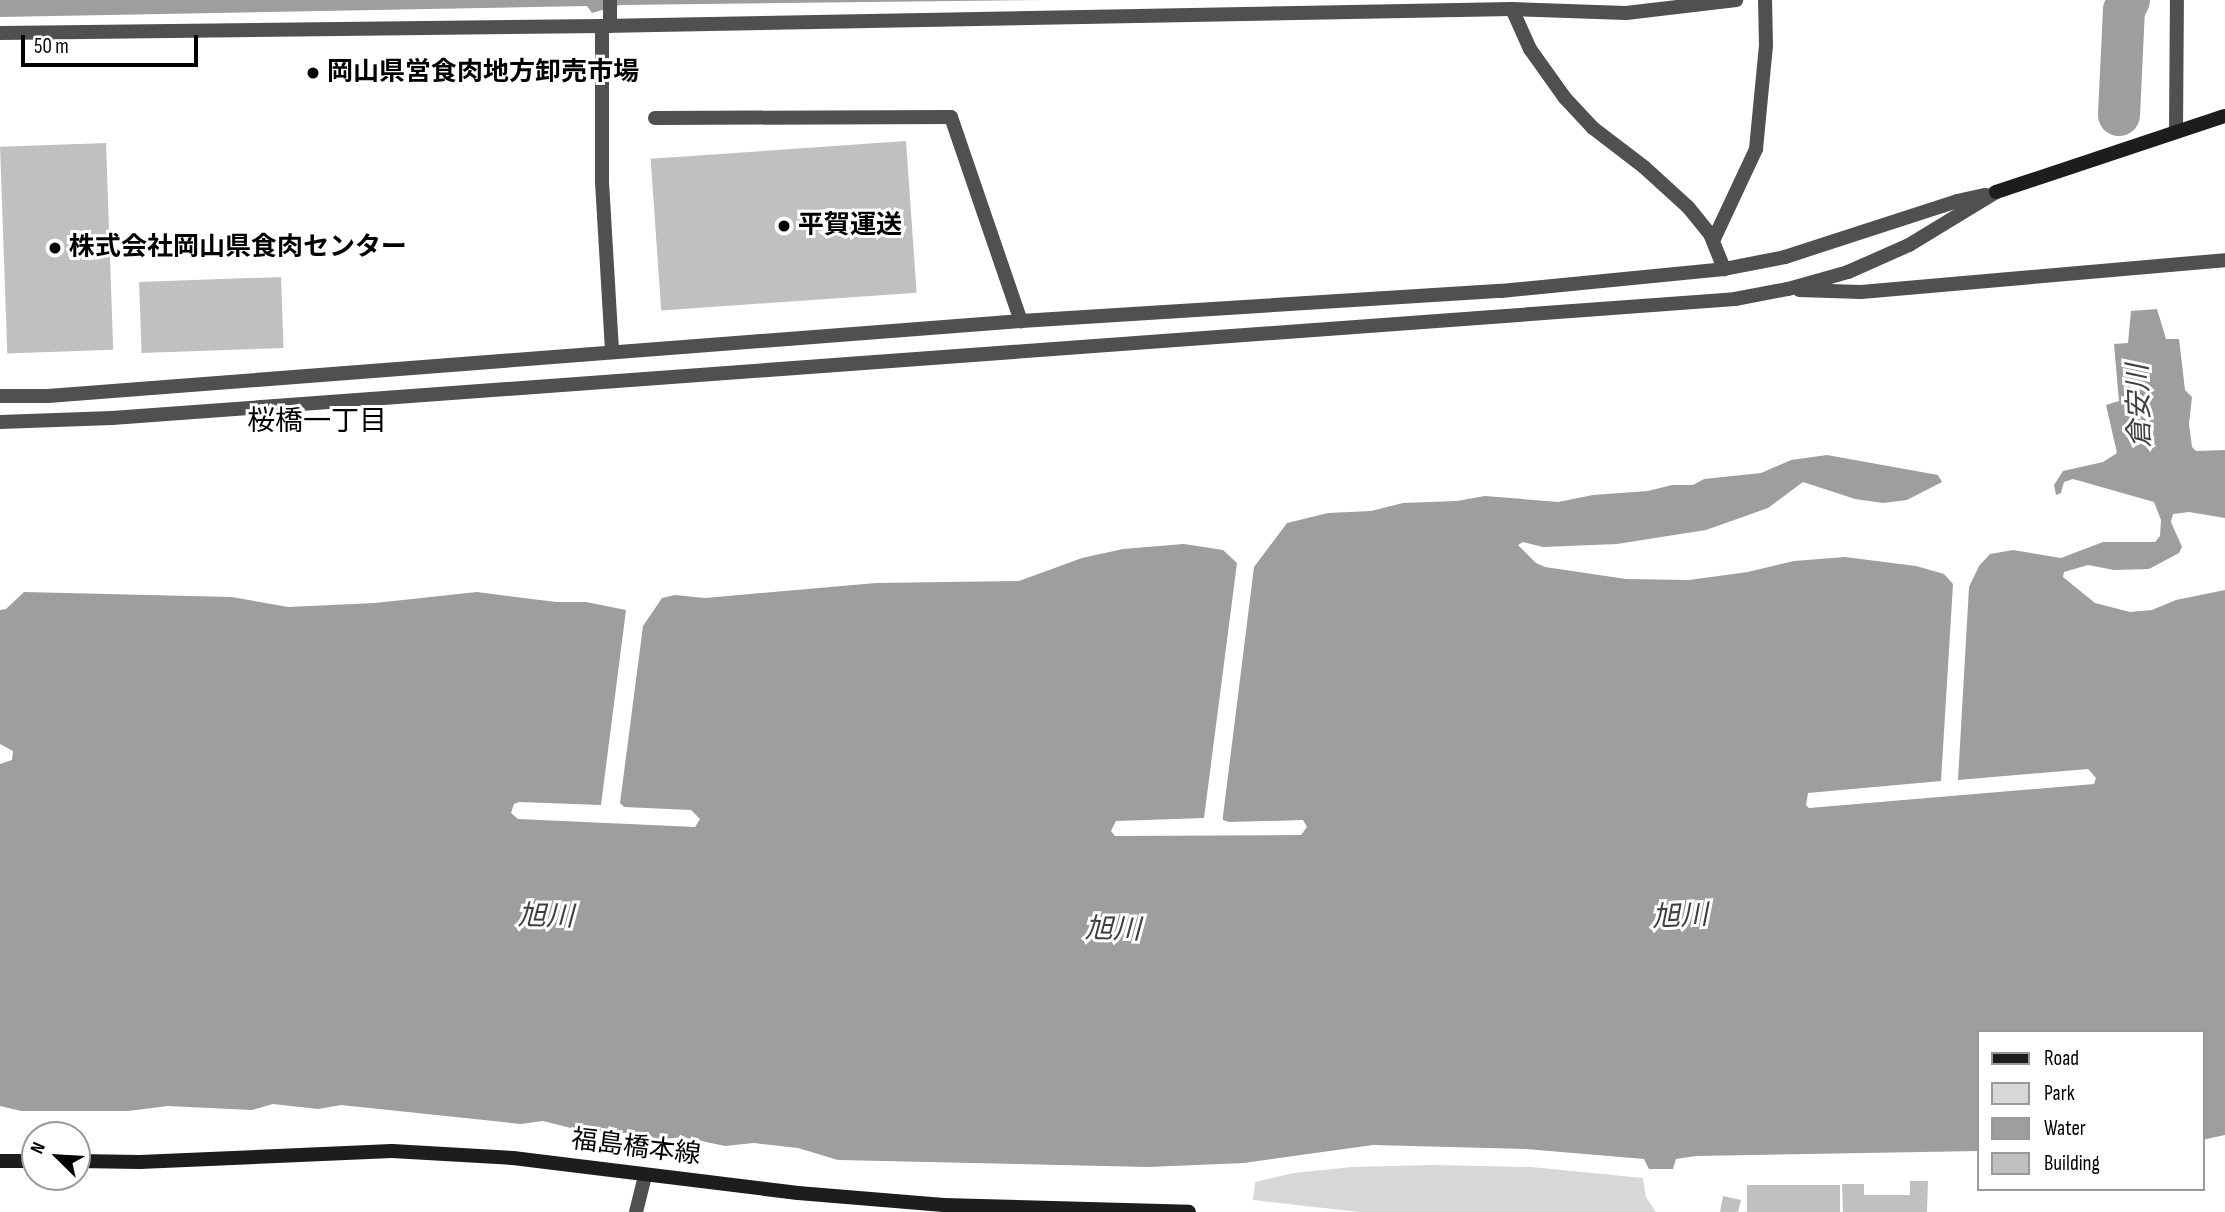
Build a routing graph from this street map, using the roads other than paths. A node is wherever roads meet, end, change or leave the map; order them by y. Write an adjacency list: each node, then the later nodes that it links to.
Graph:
1 (1736, 0): 4 (street)
2 (1765, 0): 12 (street)
3 (2177, 0): 10 (street)
4 (1709, 1): 5 (street)
5 (1512, 9): 6 (street); 12 (street)
6 (608, 16): 7 (street); 17 (street)
7 (0, 33)
8 (2225, 116): 10 (main road)
9 (655, 118): 16 (street)
10 (2176, 132): 11 (main road)
11 (1996, 192): 14 (street); 15 (street)
12 (1713, 241): 14 (street)
13 (2225, 260): 15 (street)
14 (1724, 269): 16 (street)
15 (1787, 289): 19 (street)
16 (1021, 321): 17 (street)
17 (612, 352): 18 (street)
18 (0, 396)
19 (0, 422)
20 (0, 1161): 21 (main road)
21 (21, 1161)
22 (91, 1161): 23 (main road, 福島橋本線)
23 (645, 1175): 24 (main road, 福島橋本線); 25 (street)
24 (943, 1208): 26 (main road, 福島橋本線)
25 (636, 1212)
26 (1189, 1212)

